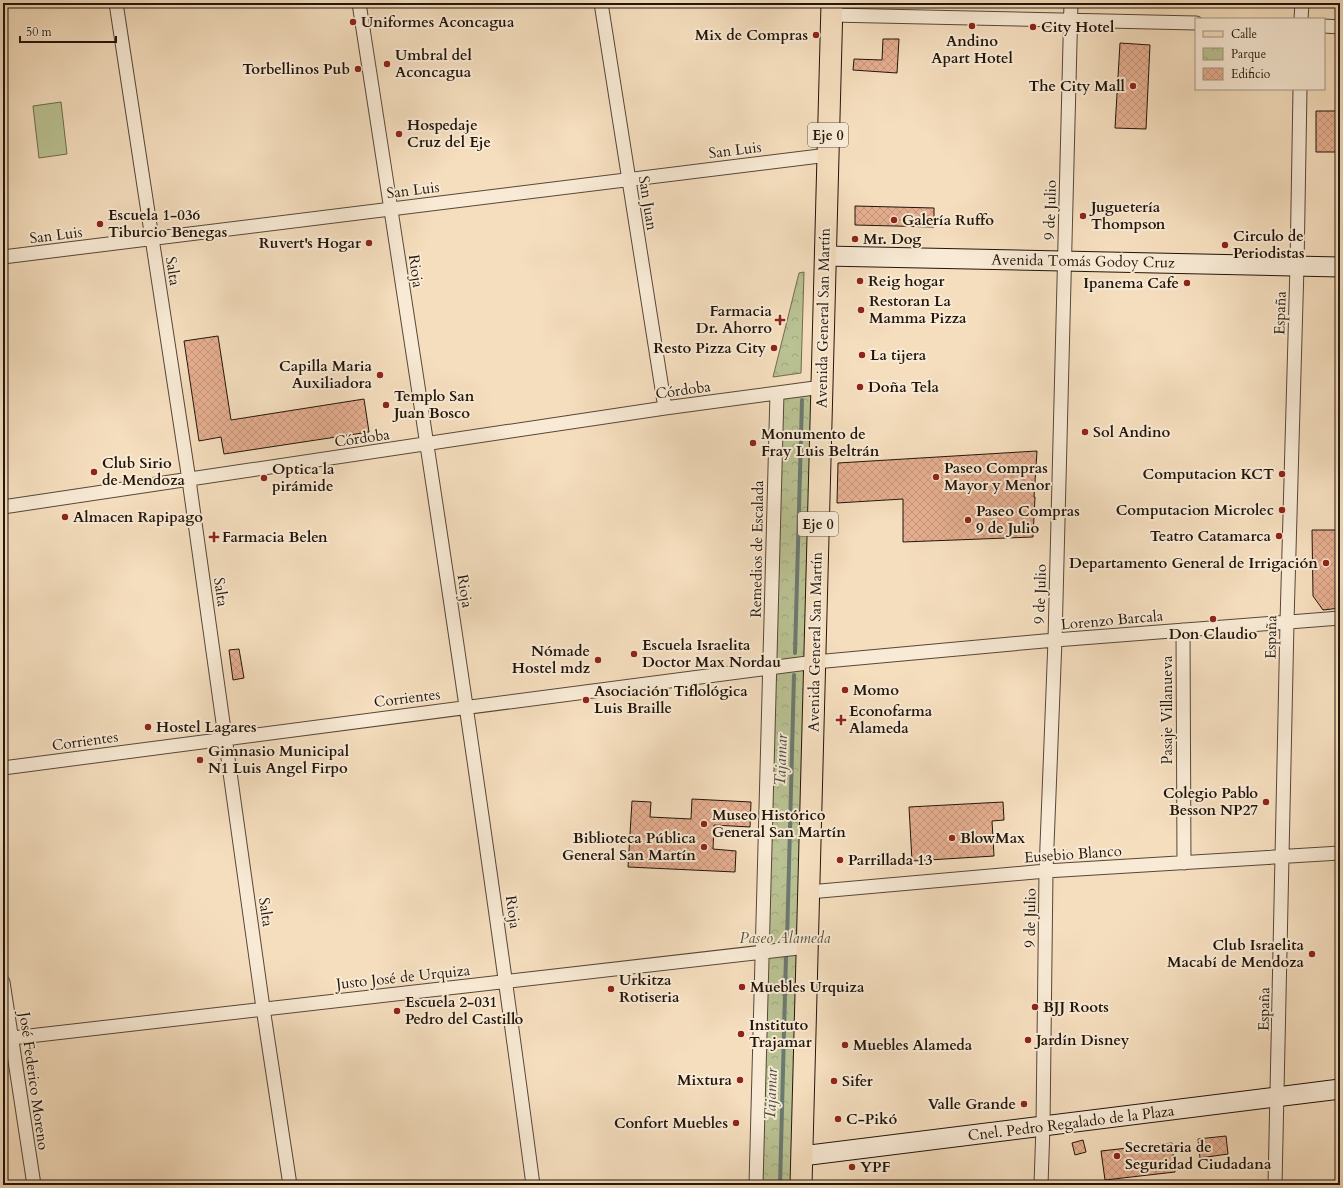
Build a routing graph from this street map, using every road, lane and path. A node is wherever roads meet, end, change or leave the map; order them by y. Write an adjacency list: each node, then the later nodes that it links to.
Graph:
1 (116, 3): 16 (street, Salta)
2 (359, 3): 15 (street, Rioja)
3 (601, 3): 14 (street, San Juan)
4 (1071, 3): 8 (street, 9 de Julio)
5 (1302, 3): 7 (street)
6 (832, 9): 8 (street); 13 (main road, Avenida General San Martín / Eje 0)
7 (1302, 18)
8 (1071, 20): 9 (street); 19 (street, 9 de Julio)
9 (1195, 23)
10 (1325, 26): 11 (street)
11 (1340, 27)
12 (1300, 90): 20 (street, España)
13 (828, 155): 14 (street, San Luis); 17 (main road, Avenida General San Martín / Eje 0)
14 (628, 180): 15 (street, San Luis); 24 (street, San Juan)
15 (391, 209): 16 (street, San Luis); 25 (street, Rioja)
16 (152, 239): 18 (street, San Luis); 26 (street, Salta)
17 (825, 256): 19 (street, Avenida Tomás Godoy Cruz); 22 (main road, Avenida General San Martín / Eje 0)
18 (3, 257)
19 (1065, 261): 20 (street, Avenida Tomás Godoy Cruz); 31 (street, 9 de Julio)
20 (1297, 266): 21 (street, Avenida Tomás Godoy Cruz); 29 (street, España)
21 (1340, 267)
22 (822, 387): 23 (street, Córdoba); 32 (main road, Avenida General San Martín / Eje 0)
23 (777, 393): 24 (street, Córdoba); 33 (street, Remedios de Escalada)
24 (665, 408): 25 (street, Córdoba)
25 (426, 445): 26 (street, Córdoba); 34 (street, Rioja)
26 (189, 480): 27 (street, Córdoba); 35 (street, Salta)
27 (3, 507)
28 (1340, 618): 29 (street, Lorenzo Barcala)
29 (1287, 622): 30 (street, Lorenzo Barcala); 38 (street, España)
30 (1183, 630): 31 (street, Lorenzo Barcala); 39 (street, Pasaje Villanueva)
31 (1055, 640): 32 (street, Lorenzo Barcala); 40 (street, 9 de Julio)
32 (815, 662): 33 (street, Corrientes); 41 (main road, Avenida General San Martín / Eje 0)
33 (770, 667): 34 (street, Corrientes); 43 (street, Remedios de Escalada)
34 (467, 706): 35 (street, Corrientes); 44 (street, Rioja)
35 (225, 738): 36 (street, Corrientes); 46 (street, Salta)
36 (3, 768)
37 (1340, 853): 38 (street, Eusebio Blanco)
38 (1283, 856): 39 (street, Eusebio Blanco); 49 (street, España)
39 (1184, 863): 40 (street, Eusebio Blanco)
40 (1046, 871): 41 (street, Eusebio Blanco); 50 (street, 9 de Julio)
41 (809, 892): 42 (main road, Avenida General San Martín / Eje 0)
42 (807, 947): 43 (street, Justo José de Urquiza); 51 (main road, Avenida General San Martín / Eje 0)
43 (762, 952): 44 (street, Justo José de Urquiza); 55 (street, Remedios de Escalada)
44 (506, 981): 46 (street, Justo José de Urquiza); 54 (street, Rioja)
45 (3, 982): 47 (street, José Federico Moreno)
46 (263, 1008): 47 (street, Justo José de Urquiza); 53 (street, Salta)
47 (7, 1038): 52 (street, José Federico Moreno)
48 (1340, 1090): 49 (street, Cnel. Pedro Regalado de la Plaza)
49 (1278, 1097): 50 (street, Cnel. Pedro Regalado de la Plaza); 58 (street, España)
50 (1043, 1126): 51 (street, Cnel. Pedro Regalado de la Plaza); 57 (street, 9 de Julio)
51 (802, 1156): 56 (main road, Avenida General San Martín / Eje 0)
52 (34, 1185)
53 (290, 1185)
54 (533, 1185)
55 (756, 1185)
56 (801, 1185)
57 (1041, 1185)
58 (1275, 1185)

